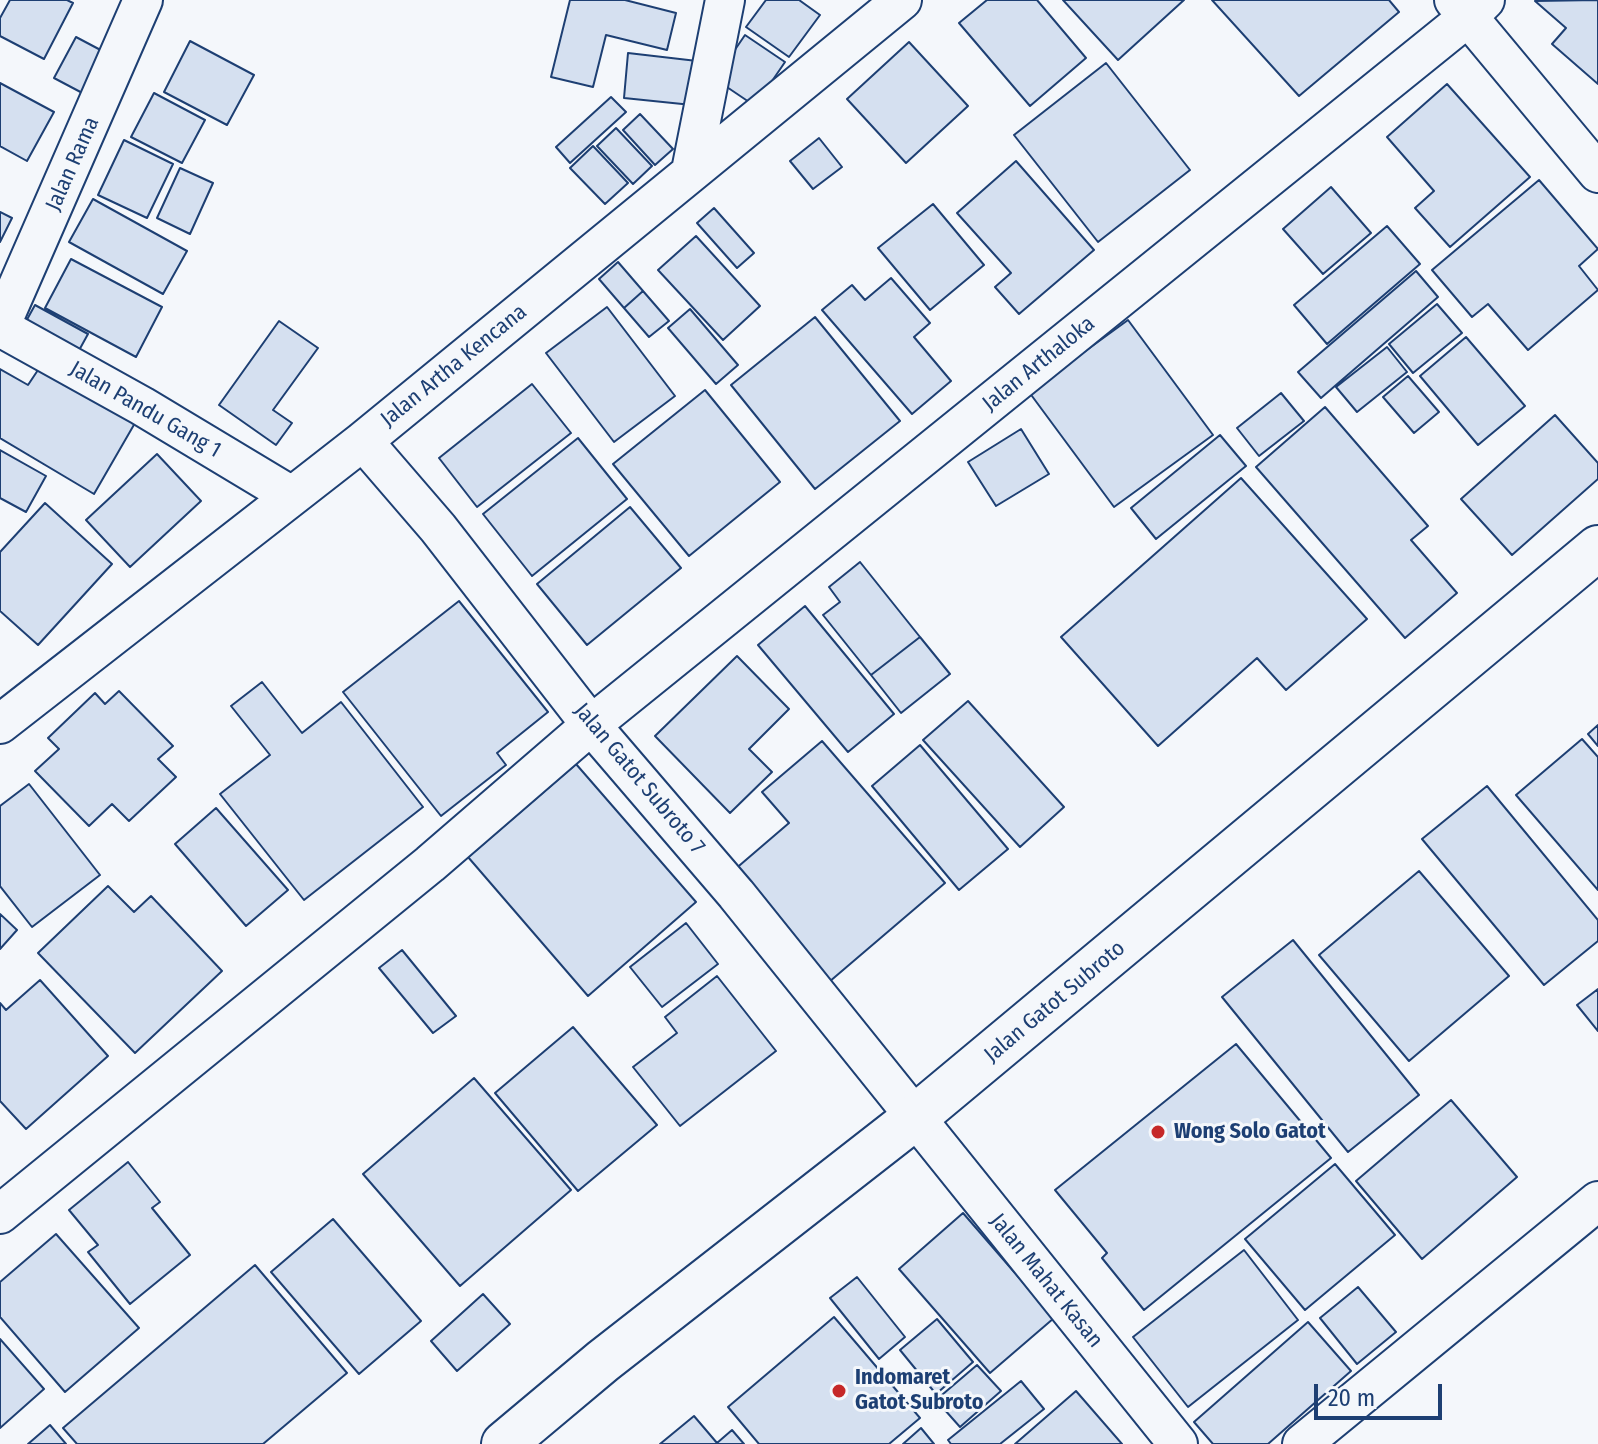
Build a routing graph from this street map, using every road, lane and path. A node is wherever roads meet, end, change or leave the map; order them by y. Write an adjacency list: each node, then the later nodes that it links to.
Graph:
1 (143, 0): 7 (street, Jalan Rama)
2 (725, 0): 5 (street)
3 (902, 0): 5 (street, Jalan Artha Kencana)
4 (1469, 6): 6 (street); 12 (street, Jalan Arthaloka)
5 (691, 171): 8 (street, Jalan Artha Kencana)
6 (1598, 173)
7 (0, 327): 9 (street, Jalan Pandu Gang 1)
8 (363, 441): 9 (street, Jalan Artha Kencana); 12 (street, Jalan Gatot Subroto 7)
9 (290, 495): 11 (street, Jalan Artha Kencana)
10 (1598, 548): 13 (main road, Jalan Gatot Subroto)
11 (0, 724)
12 (591, 725): 13 (street, Jalan Gatot Subroto 7); 15 (street, Jalan Arthaloka)
13 (913, 1119): 16 (main road, Jalan Gatot Subroto); 17 (street, Jalan Mahat Kasan)
14 (1598, 1201): 18 (street)
15 (0, 1214)
16 (504, 1444)
17 (1178, 1444)
18 (1302, 1444)

